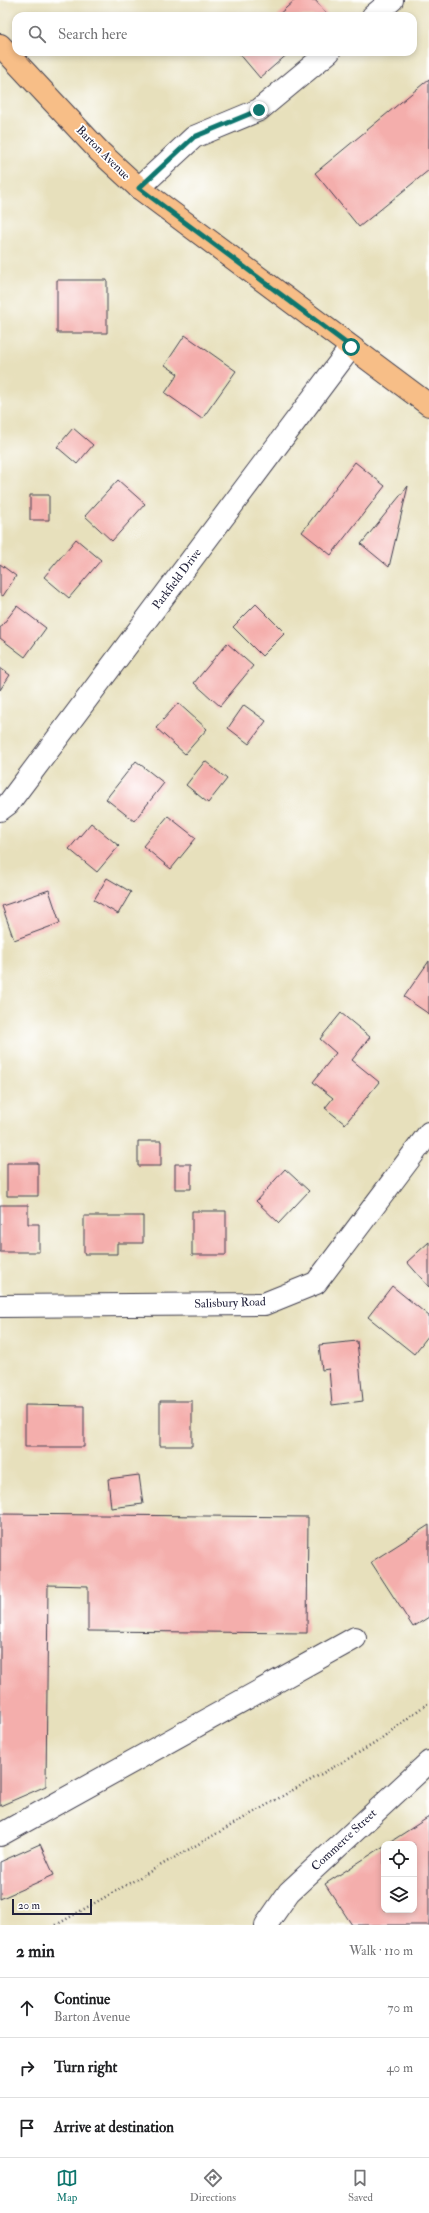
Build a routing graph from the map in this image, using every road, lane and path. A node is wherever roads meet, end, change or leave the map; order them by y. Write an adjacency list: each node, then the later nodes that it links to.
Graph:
1 (392, 0): 2 (street)
2 (378, 12)
3 (0, 45): 5 (main road, Barton Avenue)
4 (324, 56): 5 (street)
5 (139, 188): 6 (main road, Barton Avenue)
6 (351, 347): 7 (main road, Barton Avenue); 8 (street, Parkfield Drive)
7 (429, 406)
8 (0, 810)
9 (429, 1133): 10 (street, Salisbury Road)
10 (0, 1306)
11 (356, 1638): 14 (street)
12 (429, 1702): 15 (path)
13 (429, 1762): 16 (street, Commerce Street)
14 (0, 1835)
15 (56, 1925)
16 (266, 1925)

